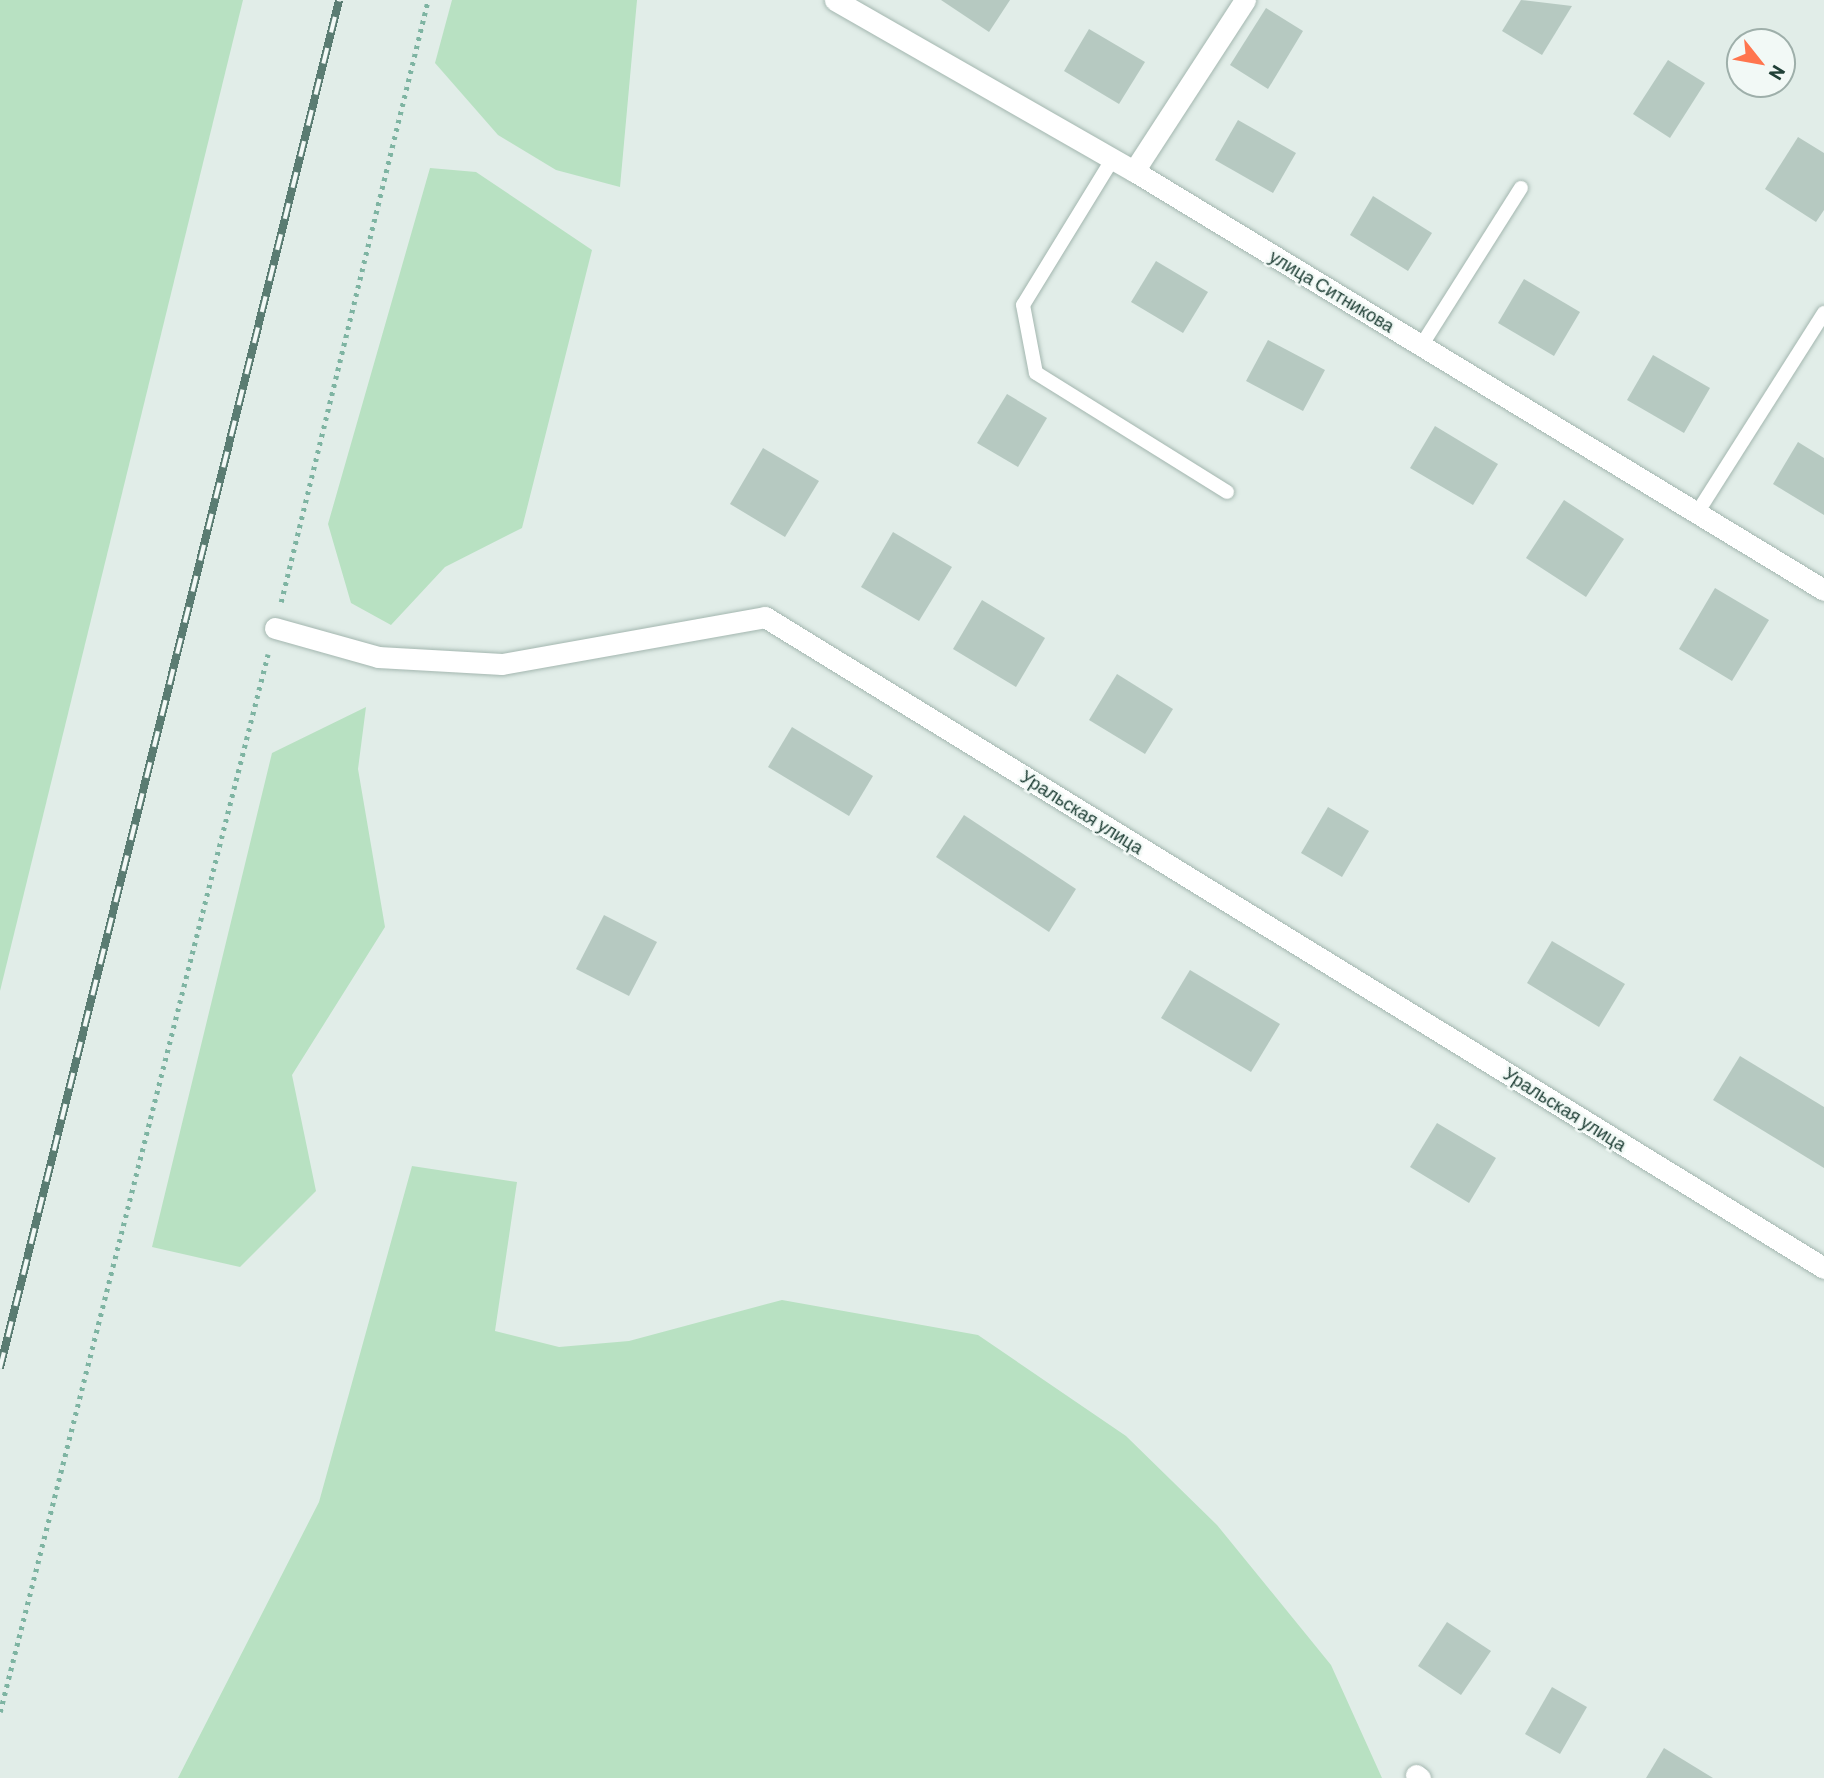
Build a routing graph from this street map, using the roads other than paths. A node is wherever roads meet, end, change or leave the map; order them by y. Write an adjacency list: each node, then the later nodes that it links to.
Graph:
1 (835, 0): 3 (street, улица Ситникова)
2 (1245, 0): 5 (street)
3 (859, 6): 4 (street, улица Ситникова)
4 (1112, 160): 5 (street, улица Ситникова); 9 (lane)
5 (1133, 172): 8 (street, улица Ситникова)
6 (1521, 188): 8 (lane)
7 (1824, 313): 10 (lane)
8 (1421, 346): 10 (street, улица Ситникова)
9 (1227, 492)
10 (1697, 513): 11 (street, улица Ситникова)
11 (1824, 590)
12 (275, 628): 13 (street, Уральская улица)
13 (1824, 1268)

